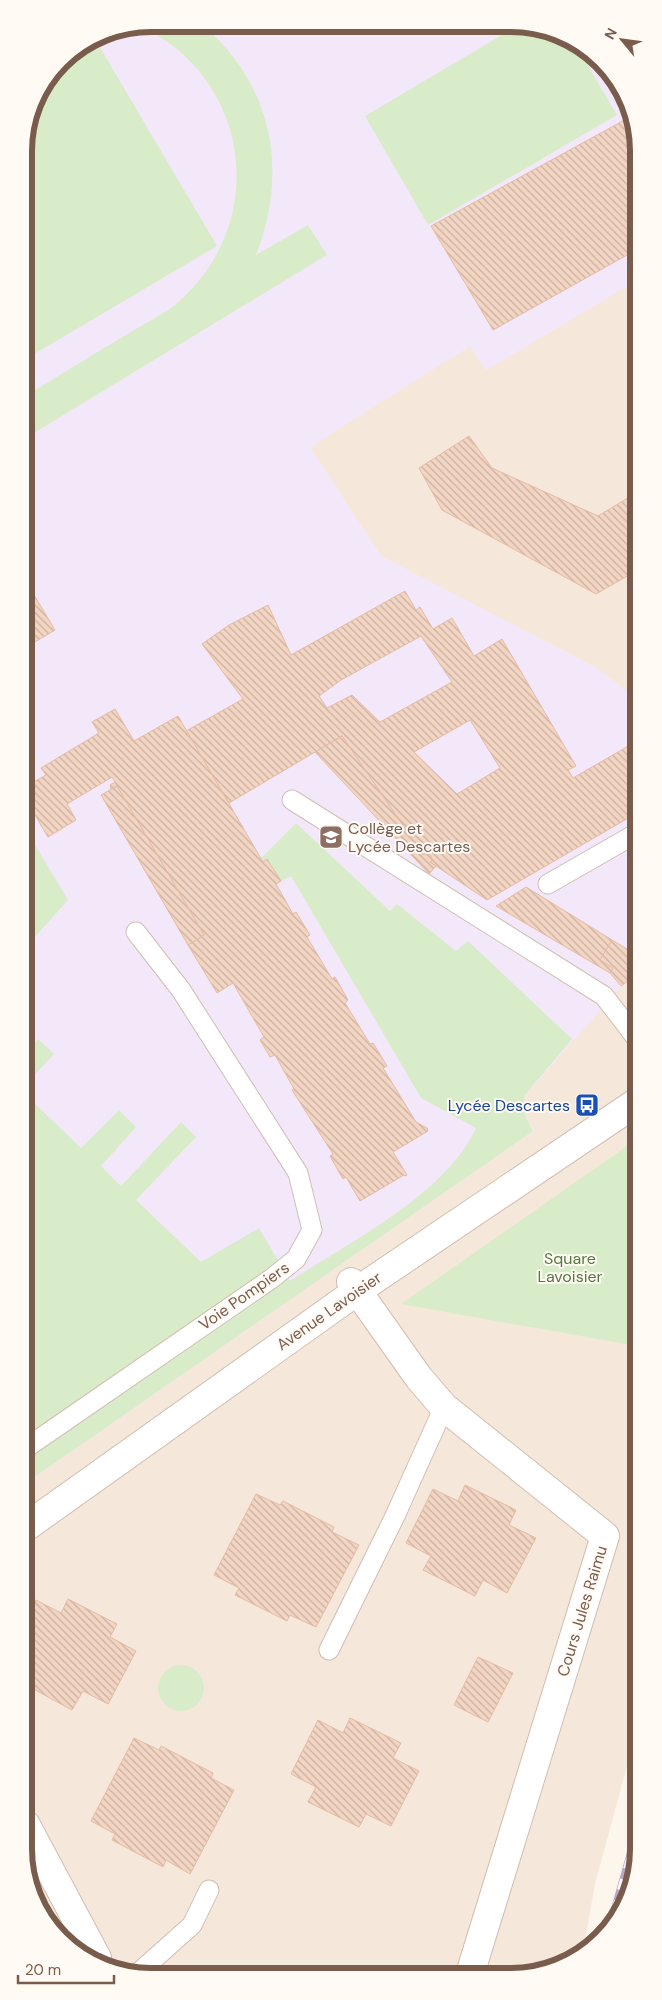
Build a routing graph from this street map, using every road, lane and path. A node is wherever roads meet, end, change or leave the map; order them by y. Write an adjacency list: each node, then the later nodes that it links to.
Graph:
1 (292, 800): 5 (lane)
2 (630, 840): 3 (lane)
3 (548, 884)
4 (136, 932): 9 (lane, Voie Pompiers)
5 (629, 1029)
6 (629, 1107): 7 (street, Avenue Lavoisier)
7 (354, 1286): 8 (street, Cours Jules Raimu); 10 (street, Avenue Lavoisier)
8 (444, 1407): 11 (lane); 16 (street, Cours Jules Raimu)
9 (32, 1444)
10 (32, 1522)
11 (329, 1650)
12 (32, 1836): 14 (street)
13 (209, 1890): 15 (lane)
14 (94, 1953)
15 (145, 1967)
16 (472, 1968)

